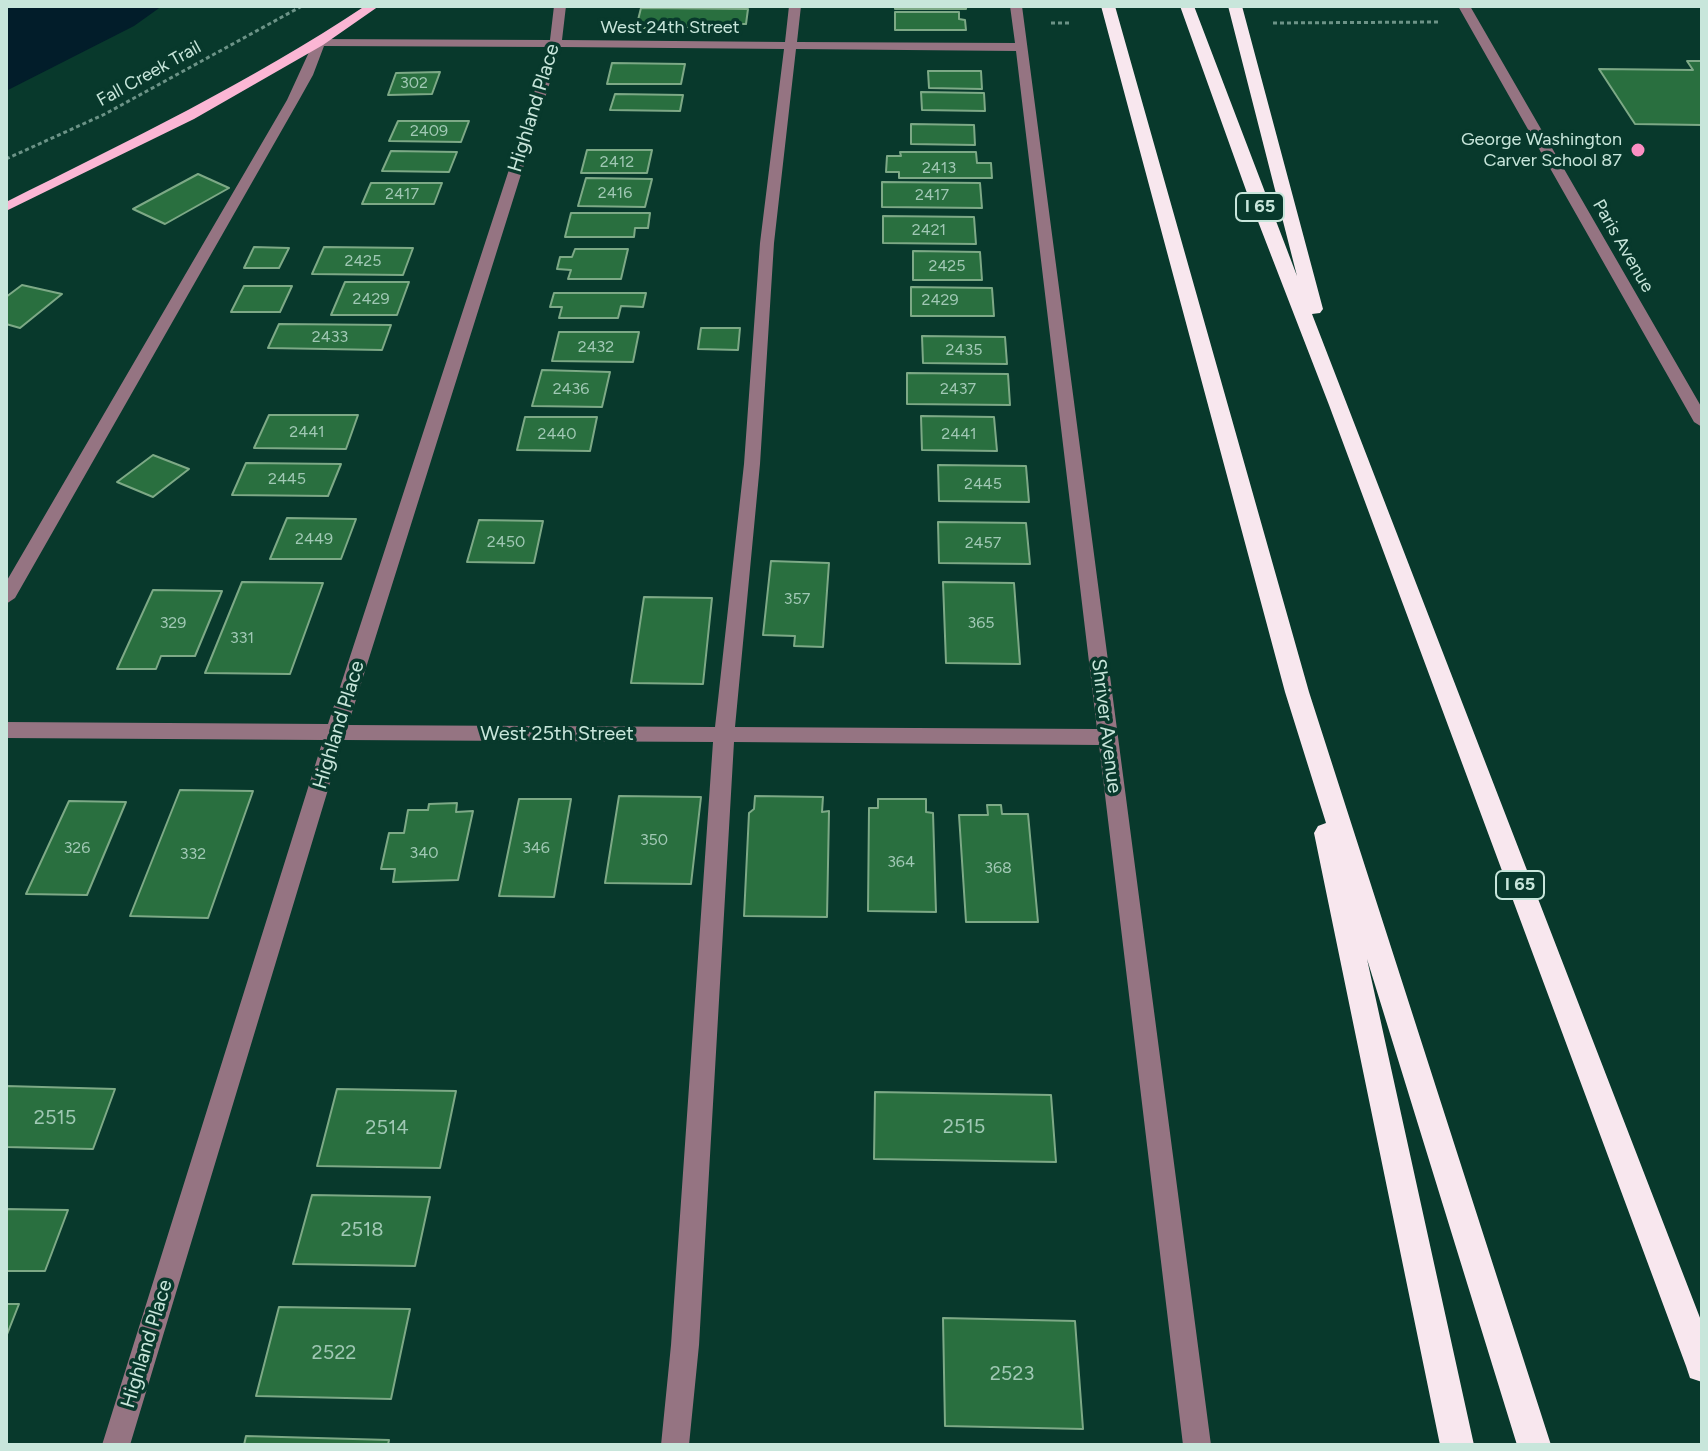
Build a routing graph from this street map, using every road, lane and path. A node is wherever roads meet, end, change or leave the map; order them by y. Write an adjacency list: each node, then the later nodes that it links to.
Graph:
1 (302, 6): 16 (path, Fall Creek Trail)
2 (373, 6): 12 (main road)
3 (560, 6): 13 (street, Highland Place)
4 (795, 6): 14 (street)
5 (1016, 6): 15 (street, Shriver Avenue)
6 (1108, 6): 21 (highway)
7 (1187, 6): 18 (highway, I 65)
8 (1235, 6): 18 (highway)
9 (1464, 6): 19 (street, Paris Avenue)
10 (1439, 22): 11 (path)
11 (1260, 23)
12 (319, 42): 13 (street, West 24th Street); 17 (main road); 20 (street)
13 (555, 46): 14 (street, West 24th Street); 23 (street, Highland Place)
14 (790, 47): 15 (street, West 24th Street); 24 (street)
15 (1022, 47): 25 (street, Shriver Avenue)
16 (6, 159)
17 (6, 207)
18 (1339, 405): 26 (highway, I 65)
19 (1702, 422)
20 (6, 598)
21 (1297, 692): 30 (highway); 31 (highway)
22 (6, 730): 23 (street, West 25th Street)
23 (335, 733): 24 (street, West 25th Street); 27 (street, Highland Place)
24 (724, 735): 25 (street, West 25th Street); 28 (street)
25 (1108, 737): 29 (street, Shriver Avenue)
26 (1702, 1366)
27 (116, 1445)
28 (675, 1445)
29 (1197, 1445)
30 (1457, 1445)
31 (1534, 1445)

